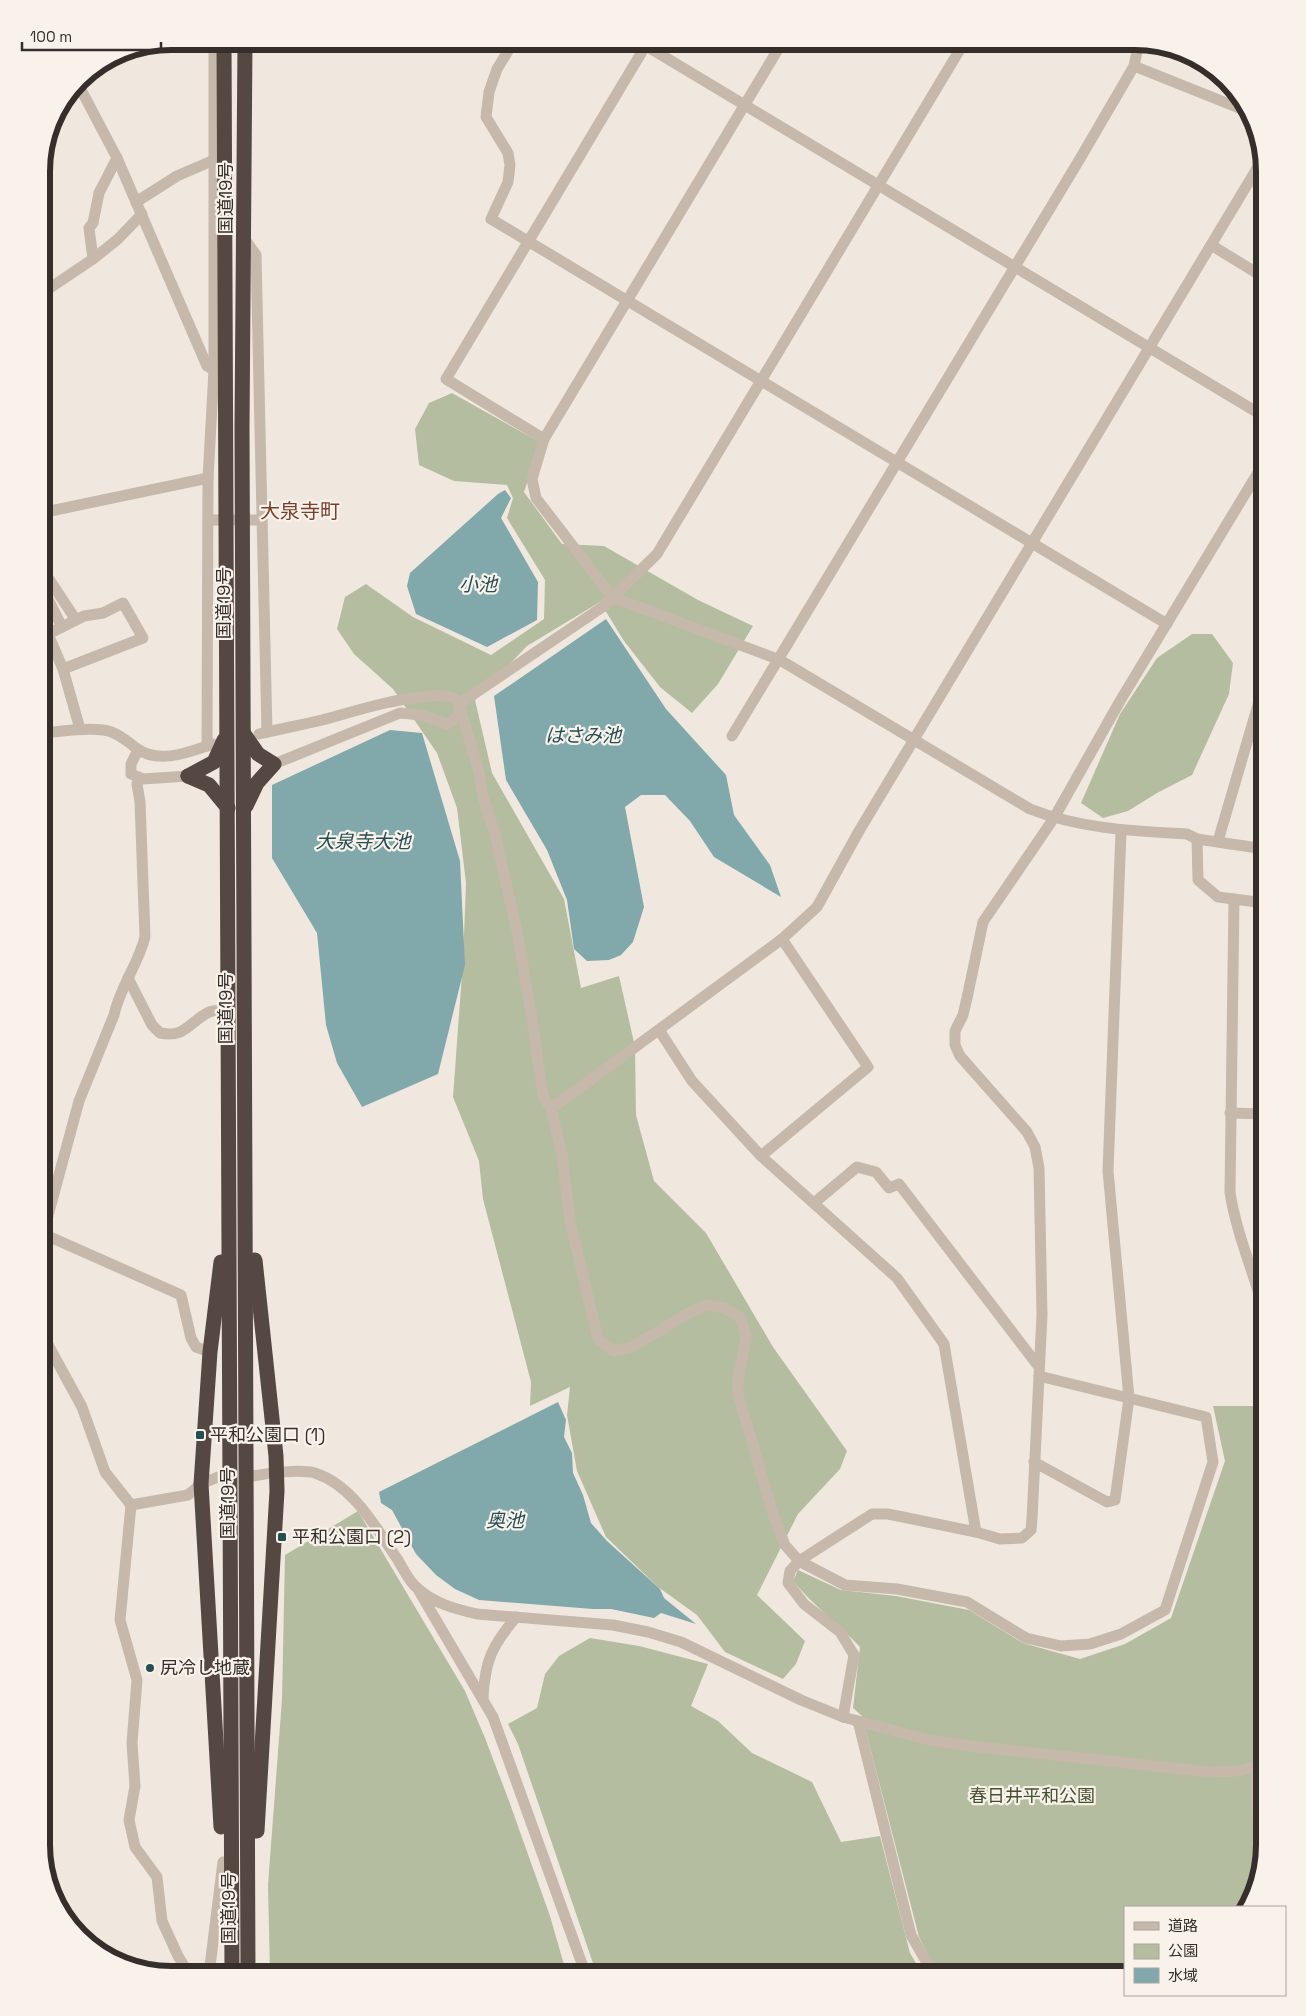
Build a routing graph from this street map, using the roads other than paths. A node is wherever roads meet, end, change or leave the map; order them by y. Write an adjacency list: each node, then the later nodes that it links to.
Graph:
1 (214, 50): 15 (street)
2 (224, 50): 38 (highway, 国道19号)
3 (245, 50): 20 (highway, 国道19号)
4 (509, 50): 21 (street)
5 (638, 50): 21 (street)
6 (654, 50): 12 (street)
7 (777, 50): 12 (street)
8 (960, 50): 17 (street)
9 (1137, 50): 10 (street)
10 (1134, 66): 13 (street); 24 (street)
11 (81, 90): 14 (street)
12 (744, 105): 17 (street); 27 (street)
13 (1238, 108)
14 (117, 158): 18 (street); 23 (street)
15 (214, 160): 18 (street); 29 (street)
16 (1256, 170): 22 (street)
17 (878, 185): 24 (street); 30 (street)
18 (136, 202): 19 (street)
19 (142, 214): 23 (street); 29 (street)
20 (244, 238): 39 (highway, 国道19号); 40 (street)
21 (528, 241): 27 (street); 32 (street)
22 (1211, 245): 25 (street); 28 (street)
23 (92, 259): 26 (street)
24 (1015, 266): 28 (street); 33 (street)
25 (1256, 272)
26 (50, 288)
27 (626, 299): 30 (street); 32 (street)
28 (1149, 348): 31 (street); 41 (street)
29 (214, 370): 35 (street)
30 (762, 380): 33 (street); 43 (street)
31 (1256, 412)
32 (544, 439): 43 (street)
33 (898, 462): 41 (street); 50 (street)
34 (1256, 476): 46 (street)
35 (208, 478): 36 (street); 37 (street)
36 (50, 511)
37 (208, 520): 38 (street); 60 (street)
38 (226, 520): 39 (street); 57 (highway, 国道19号)
39 (242, 520): 40 (street); 56 (highway, 国道19号)
40 (261, 520): 56 (street)
41 (1033, 543): 46 (street); 59 (street)
42 (50, 579): 45 (street)
43 (612, 597): 50 (street); 52 (street)
44 (50, 602): 47 (street)
45 (76, 620): 47 (street); 51 (street)
46 (1167, 624): 66 (street)
47 (62, 627): 48 (street)
48 (50, 633)
49 (50, 639): 51 (street)
50 (780, 660): 58 (street); 59 (street)
51 (63, 669): 54 (street)
52 (460, 708): 56 (street); 61 (street); 77 (street)
53 (1256, 712): 69 (street)
54 (80, 730): 55 (street); 60 (street)
55 (50, 732)
56 (256, 733): 61 (highway); 65 (highway, 国道19号)
57 (226, 736): 62 (highway); 64 (highway, 国道19号)
58 (732, 736)
59 (914, 740): 66 (street); 73 (street)
60 (138, 750): 63 (street)
61 (274, 764): 65 (highway)
62 (188, 776): 63 (street); 64 (highway)
63 (139, 777): 74 (street)
64 (228, 808): 75 (highway, 国道19号)
65 (244, 810): 85 (highway, 国道19号)
66 (1054, 818): 67 (street); 89 (street)
67 (1121, 831): 68 (street); 90 (street)
68 (1197, 839): 69 (street); 71 (street)
69 (1218, 841): 70 (street)
70 (1256, 847)
71 (1234, 898): 72 (street); 78 (street)
72 (1256, 902)
73 (782, 939): 76 (street); 80 (street)
74 (128, 978): 75 (street); 82 (street)
75 (229, 1010): 84 (highway, 国道19号)
76 (660, 1030): 77 (street); 80 (street)
77 (551, 1109): 98 (street)
78 (1230, 1113): 79 (street); 86 (street)
79 (1256, 1114)
80 (761, 1156): 81 (street)
81 (814, 1203): 89 (street); 97 (street)
82 (50, 1204)
83 (50, 1237): 88 (street)
84 (229, 1238): 88 (highway); 107 (highway, 国道19号)
85 (246, 1238): 92 (highway); 106 (highway, 国道19号)
86 (1256, 1282)
87 (50, 1348): 96 (street)
88 (210, 1352): 95 (highway)
89 (1039, 1372): 90 (street); 91 (street)
90 (1129, 1398): 91 (street); 98 (street)
91 (1034, 1462): 97 (street)
92 (276, 1472): 93 (street); 99 (street); 106 (highway)
93 (254, 1476)
94 (218, 1477): 95 (street)
95 (201, 1484): 96 (street); 105 (highway)
96 (132, 1505): 108 (street)
97 (976, 1532): 98 (street)
98 (799, 1561): 102 (street)
99 (415, 1586): 100 (street); 101 (street)
100 (516, 1617): 101 (street); 102 (street)
101 (483, 1698): 112 (street)
102 (843, 1717): 103 (street)
103 (858, 1721): 104 (street); 113 (street)
104 (1256, 1767)
105 (223, 1862): 107 (highway); 109 (street)
106 (248, 1880): 111 (highway, 国道19号)
107 (231, 1882): 110 (highway, 国道19号)
108 (184, 1966)
109 (210, 1966)
110 (232, 1966)
111 (248, 1966)
112 (583, 1966)
113 (929, 1966)

